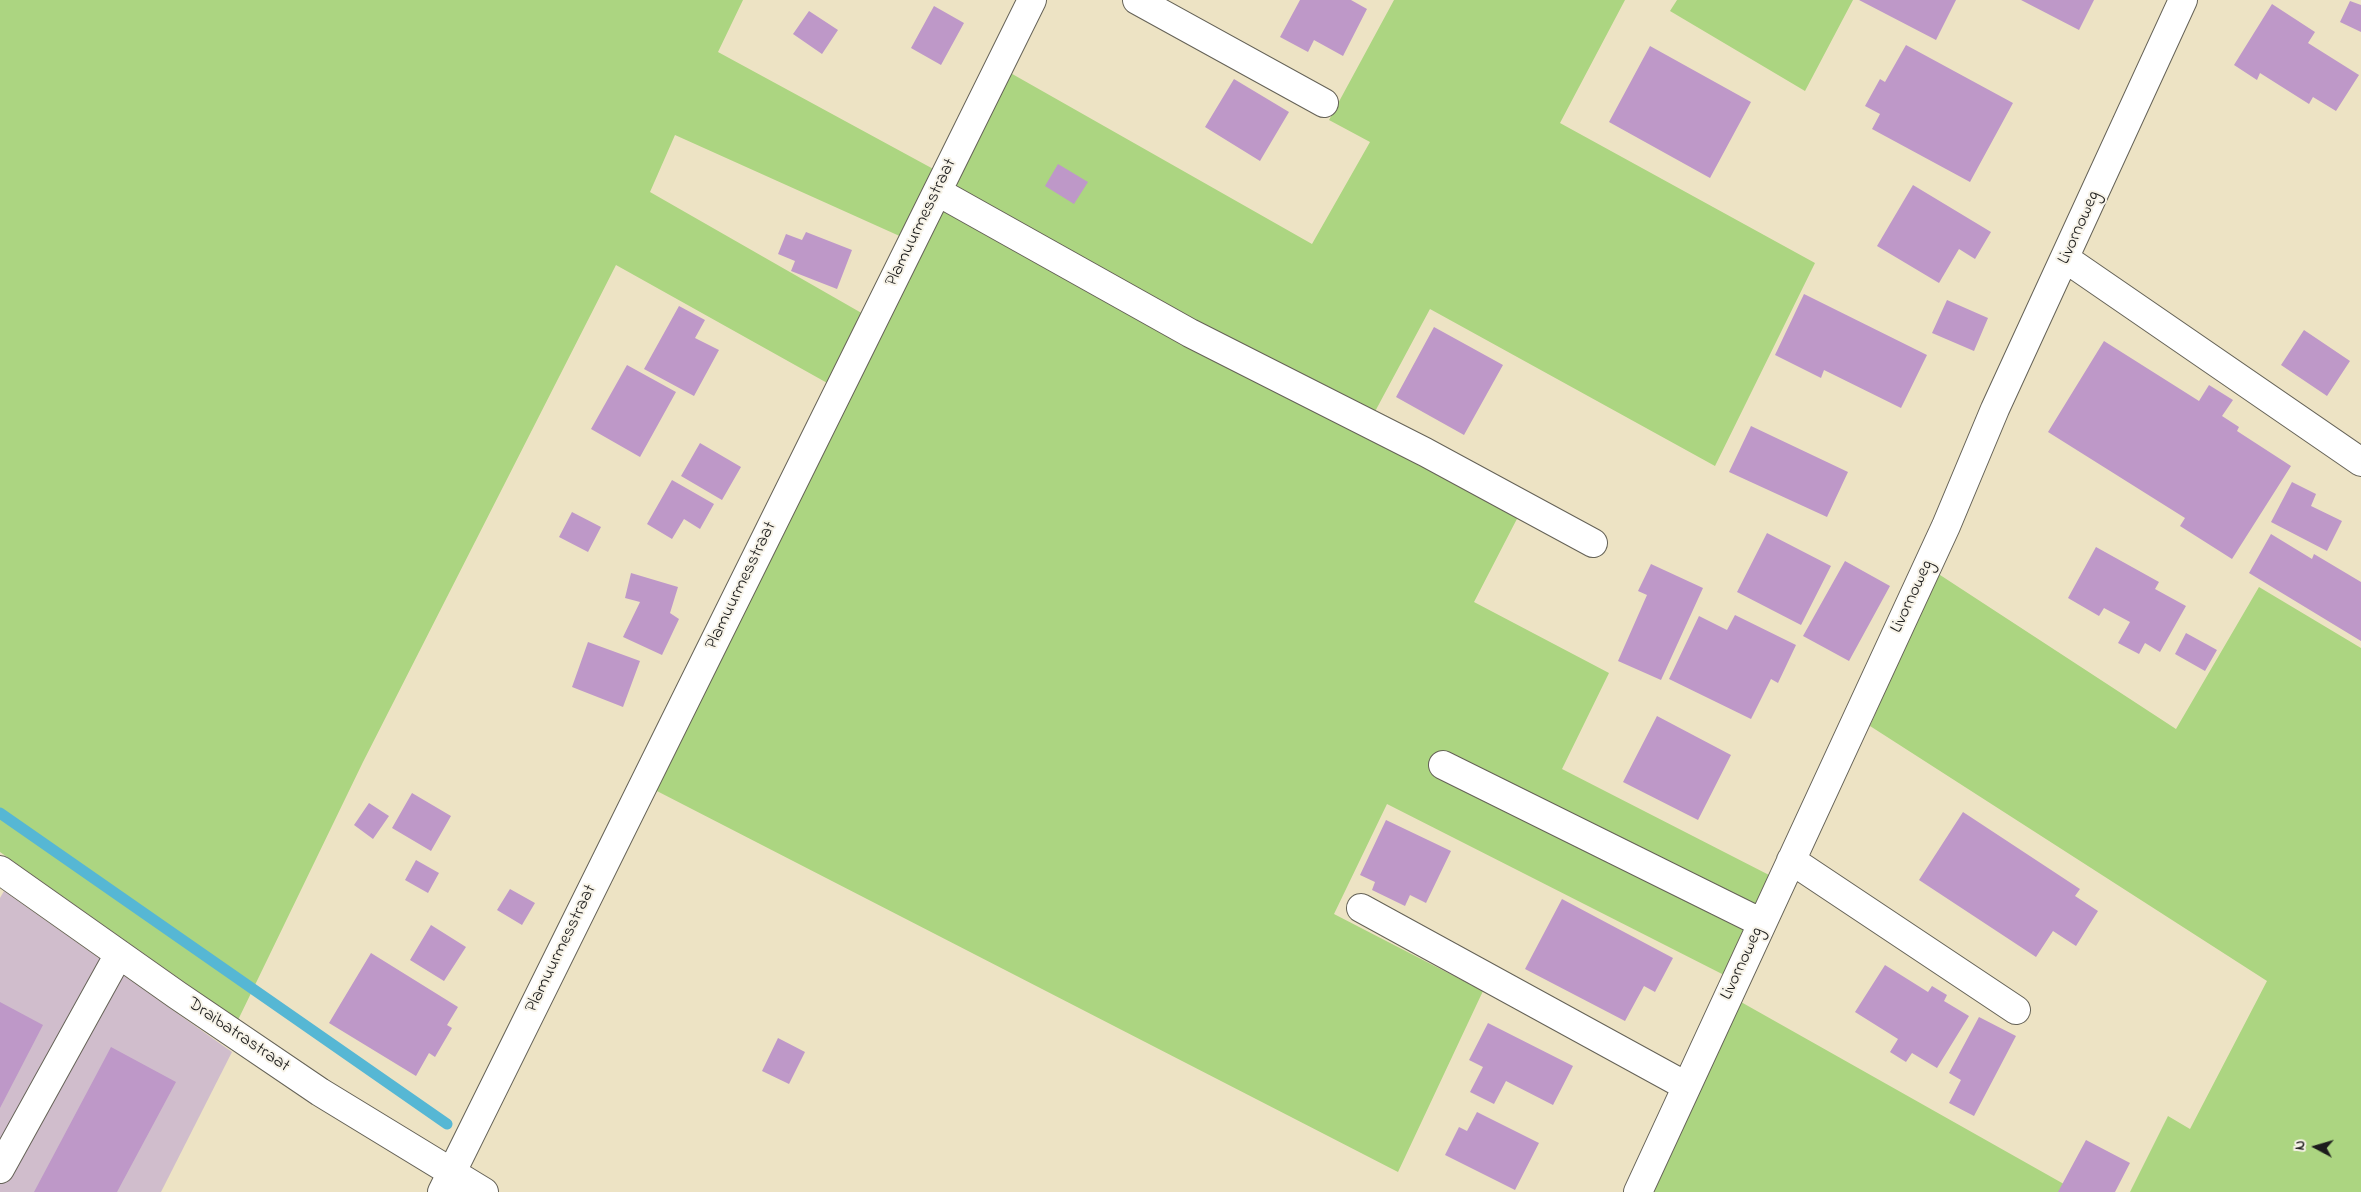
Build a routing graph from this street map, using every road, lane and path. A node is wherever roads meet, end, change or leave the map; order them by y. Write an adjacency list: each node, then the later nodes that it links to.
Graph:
1 (1032, 0): 5 (street, Plamuurmesstraat)
2 (1137, 0): 4 (street)
3 (2183, 0): 6 (street, Livornoweg)
4 (1324, 102)
5 (938, 192): 8 (street); 18 (street, Plamuurmesstraat)
6 (2066, 259): 7 (street); 10 (street, Livornoweg)
7 (2361, 462)
8 (1593, 543)
9 (1443, 765): 13 (street)
10 (1791, 860): 13 (street, Livornoweg); 15 (street)
11 (0, 870): 14 (street, Draibatrastraat)
12 (1360, 908): 16 (street)
13 (1762, 923): 16 (street, Livornoweg)
14 (119, 954): 17 (street); 18 (street, Draibatrastraat)
15 (2016, 1010)
16 (1686, 1086): 20 (street, Livornoweg)
17 (0, 1169)
18 (447, 1182): 19 (street, Draibatrastraat)
19 (484, 1192)
20 (1638, 1192)

